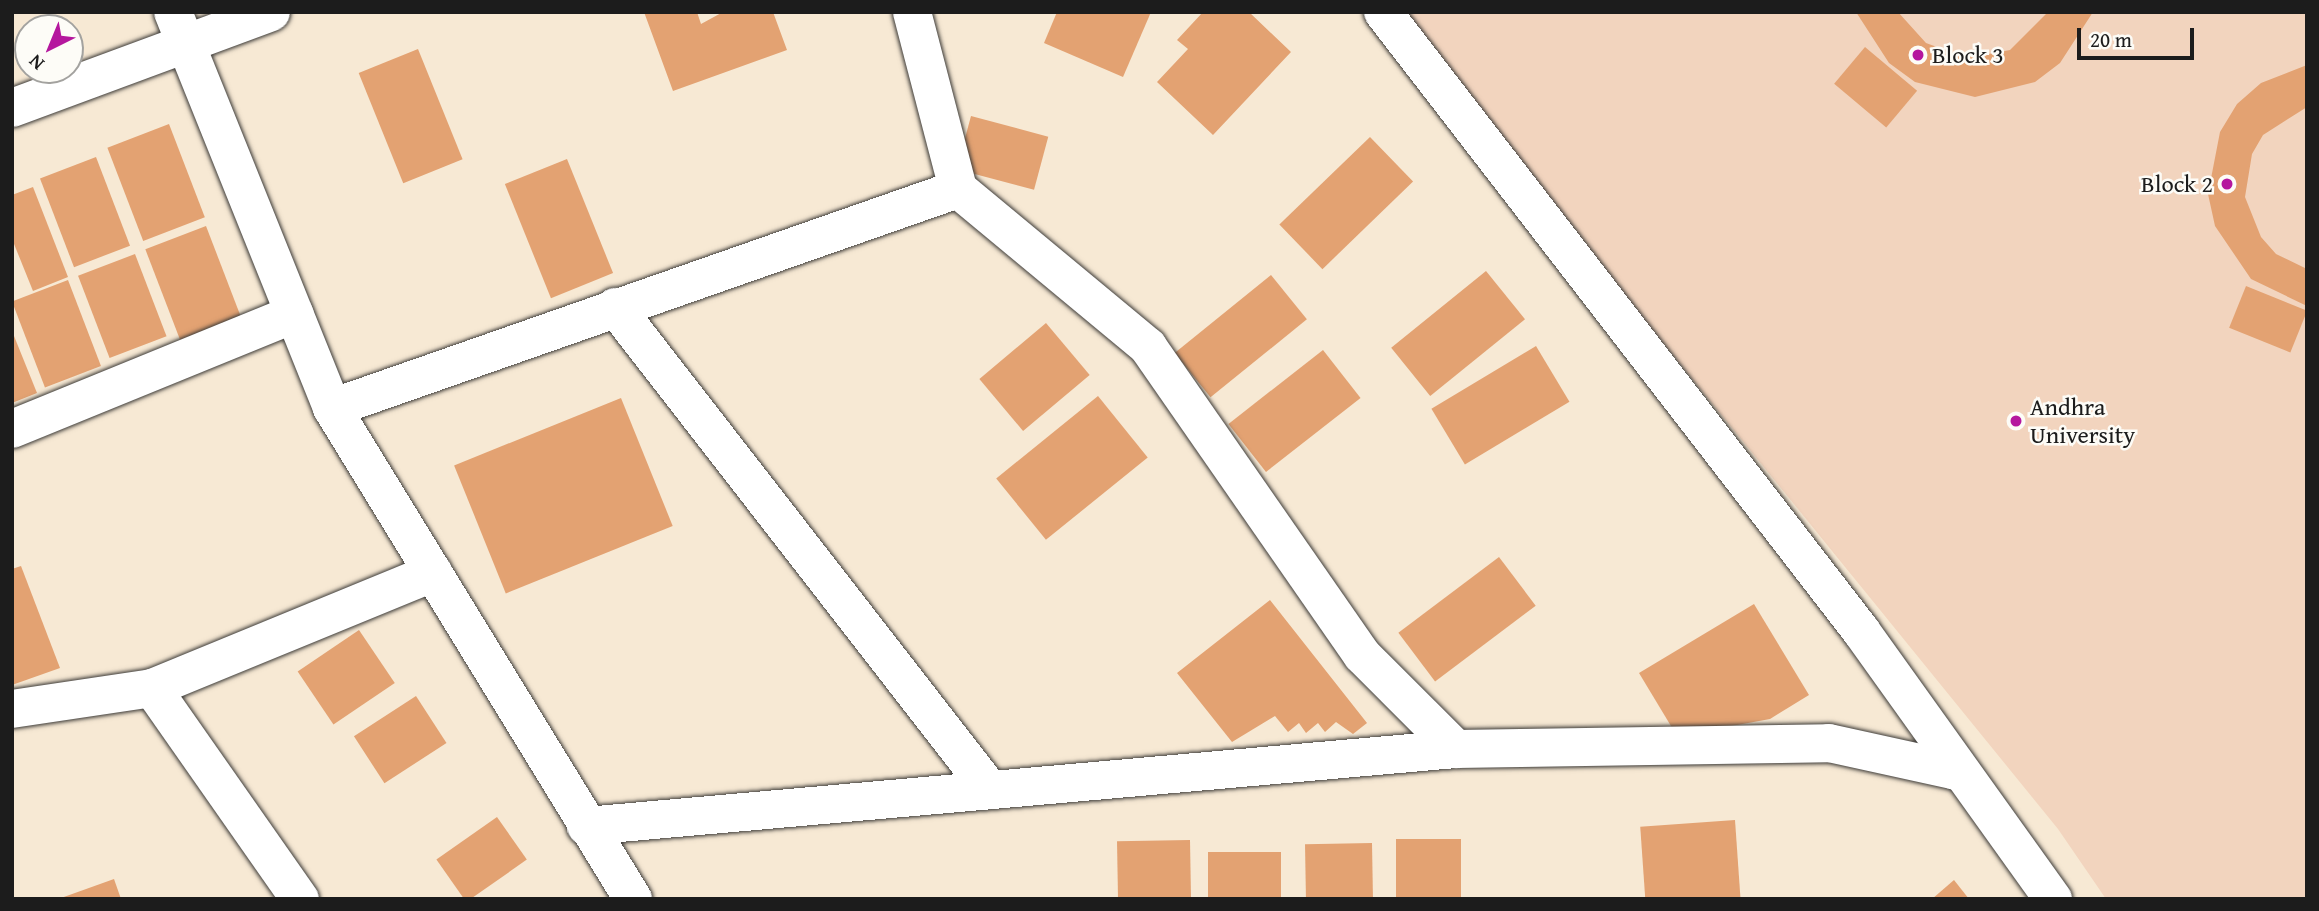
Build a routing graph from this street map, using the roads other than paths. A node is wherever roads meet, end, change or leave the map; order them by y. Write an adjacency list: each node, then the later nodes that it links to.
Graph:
1 (271, 12): 4 (street)
2 (912, 12): 6 (street)
3 (1383, 12): 15 (street)
4 (180, 27): 5 (street); 8 (street)
5 (12, 108)
6 (958, 189): 7 (street); 14 (street)
7 (615, 307): 9 (street); 16 (street)
8 (294, 314): 9 (street); 10 (street)
9 (332, 408): 11 (street)
10 (12, 429)
11 (433, 573): 12 (street); 17 (street)
12 (152, 688): 13 (street); 18 (street)
13 (12, 709)
14 (1456, 749): 15 (street); 16 (street)
15 (1956, 771): 20 (street)
16 (990, 790): 17 (street)
17 (586, 826): 19 (street)
18 (300, 899)
19 (633, 899)
20 (2053, 899)

